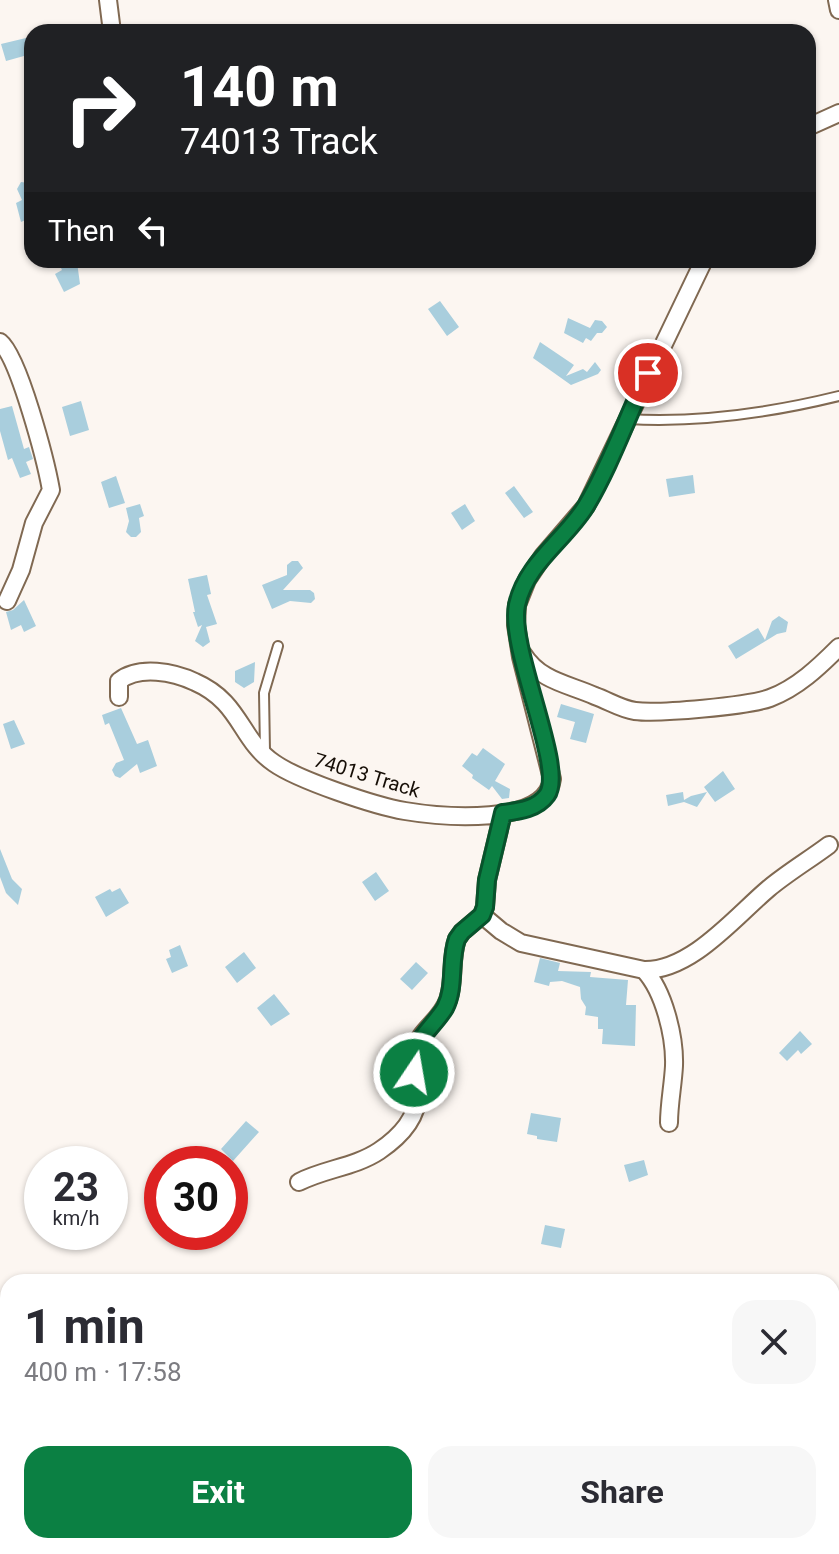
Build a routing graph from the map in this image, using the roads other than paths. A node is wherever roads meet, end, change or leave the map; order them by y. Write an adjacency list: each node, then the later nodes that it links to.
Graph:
1 (108, 0): 4 (street)
2 (837, 0): 3 (street)
3 (839, 10)
4 (111, 24)
5 (839, 113): 6 (street)
6 (816, 123)
7 (700, 268): 10 (street, 74013 Track)
8 (0, 342): 11 (street)
9 (839, 396): 10 (lane)
10 (627, 419): 14 (street, 74013 Track)
11 (7, 601)
12 (278, 646): 16 (lane)
13 (839, 647): 14 (street)
14 (520, 649): 17 (street, 74013 Track)
15 (119, 697): 16 (street, 74013 Track)
16 (266, 758): 17 (street, 74013 Track)
17 (503, 813): 19 (street)
18 (829, 845): 20 (street)
19 (482, 915): 20 (street); 22 (street)
20 (644, 970): 21 (street)
21 (669, 1123)
22 (299, 1182)

